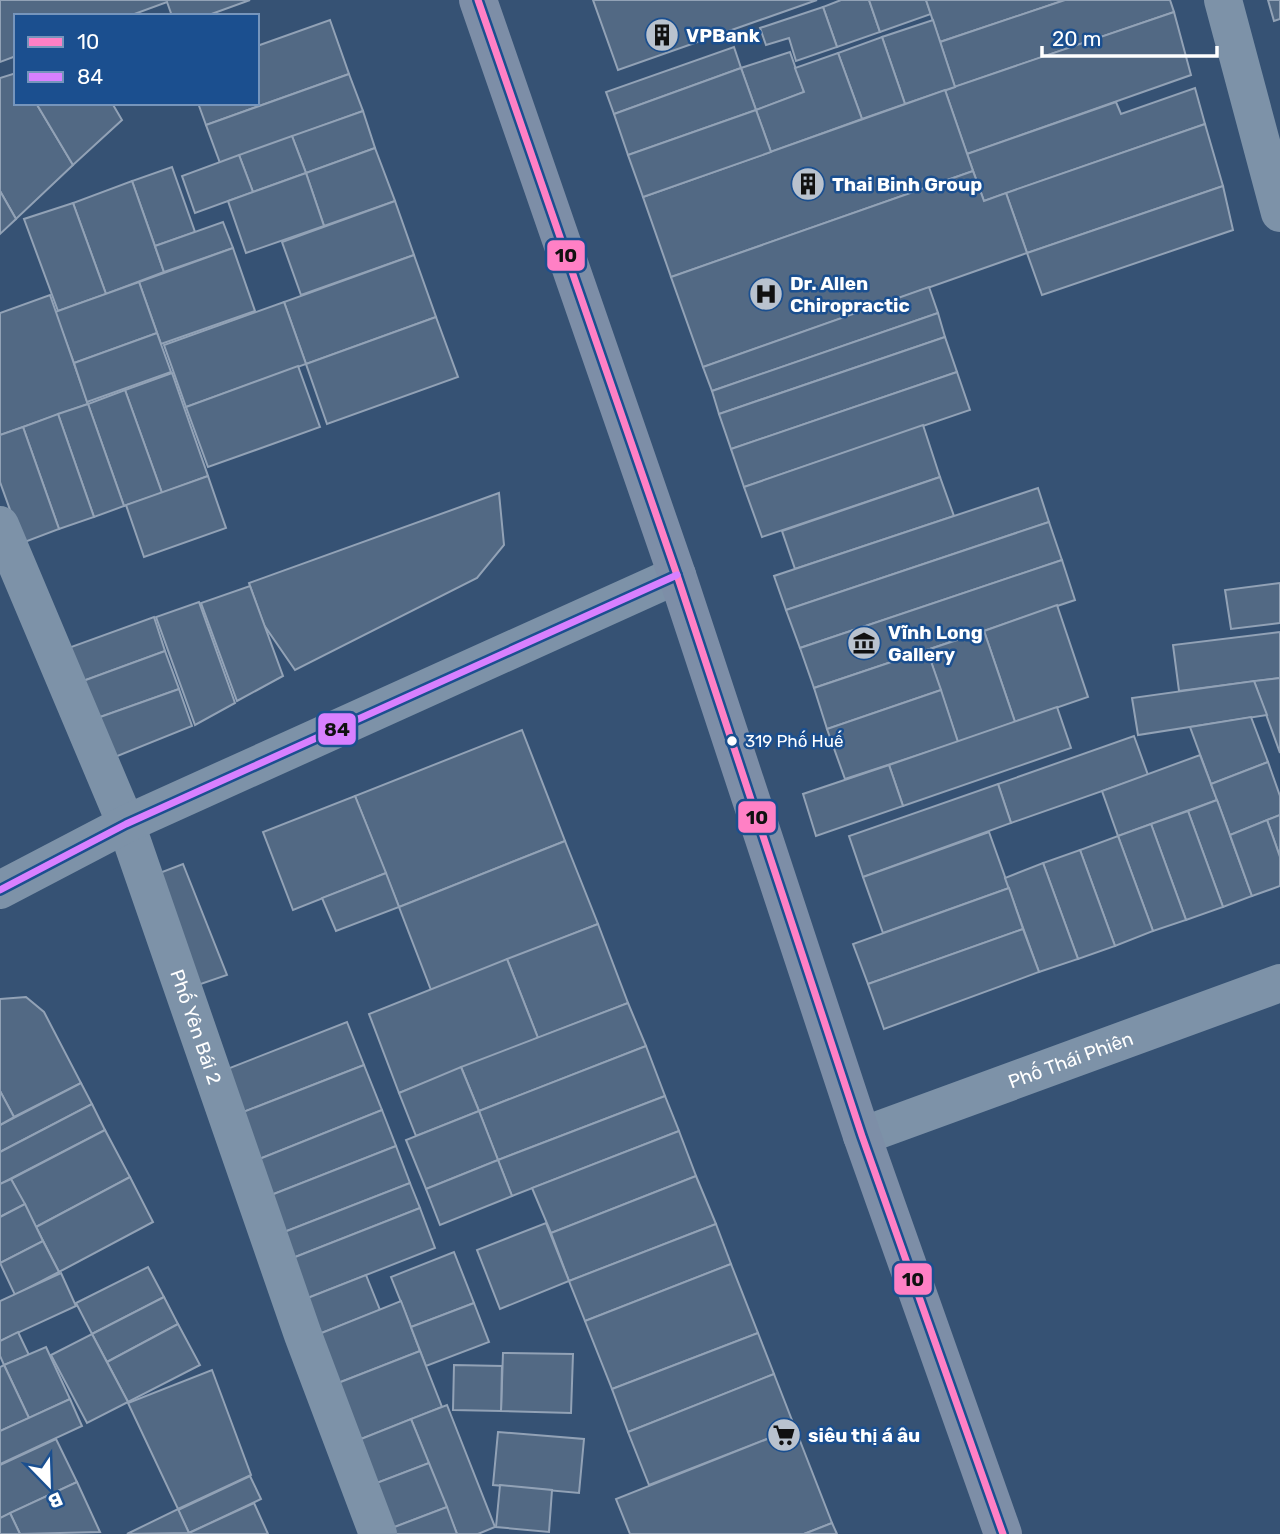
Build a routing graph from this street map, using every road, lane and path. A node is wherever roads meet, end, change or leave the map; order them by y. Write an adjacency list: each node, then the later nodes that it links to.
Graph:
1 (478, 0): 5 (main road)
2 (1223, 0): 3 (street)
3 (1280, 213)
4 (0, 525): 6 (street, Phố Yên Bái 2)
5 (677, 575): 6 (street); 9 (main road)
6 (126, 824): 7 (street); 10 (street, Phố Yên Bái 2)
7 (0, 890)
8 (1280, 984): 9 (street, Phố Thái Phiên)
9 (862, 1136): 11 (main road)
10 (378, 1534)
11 (1003, 1534)

